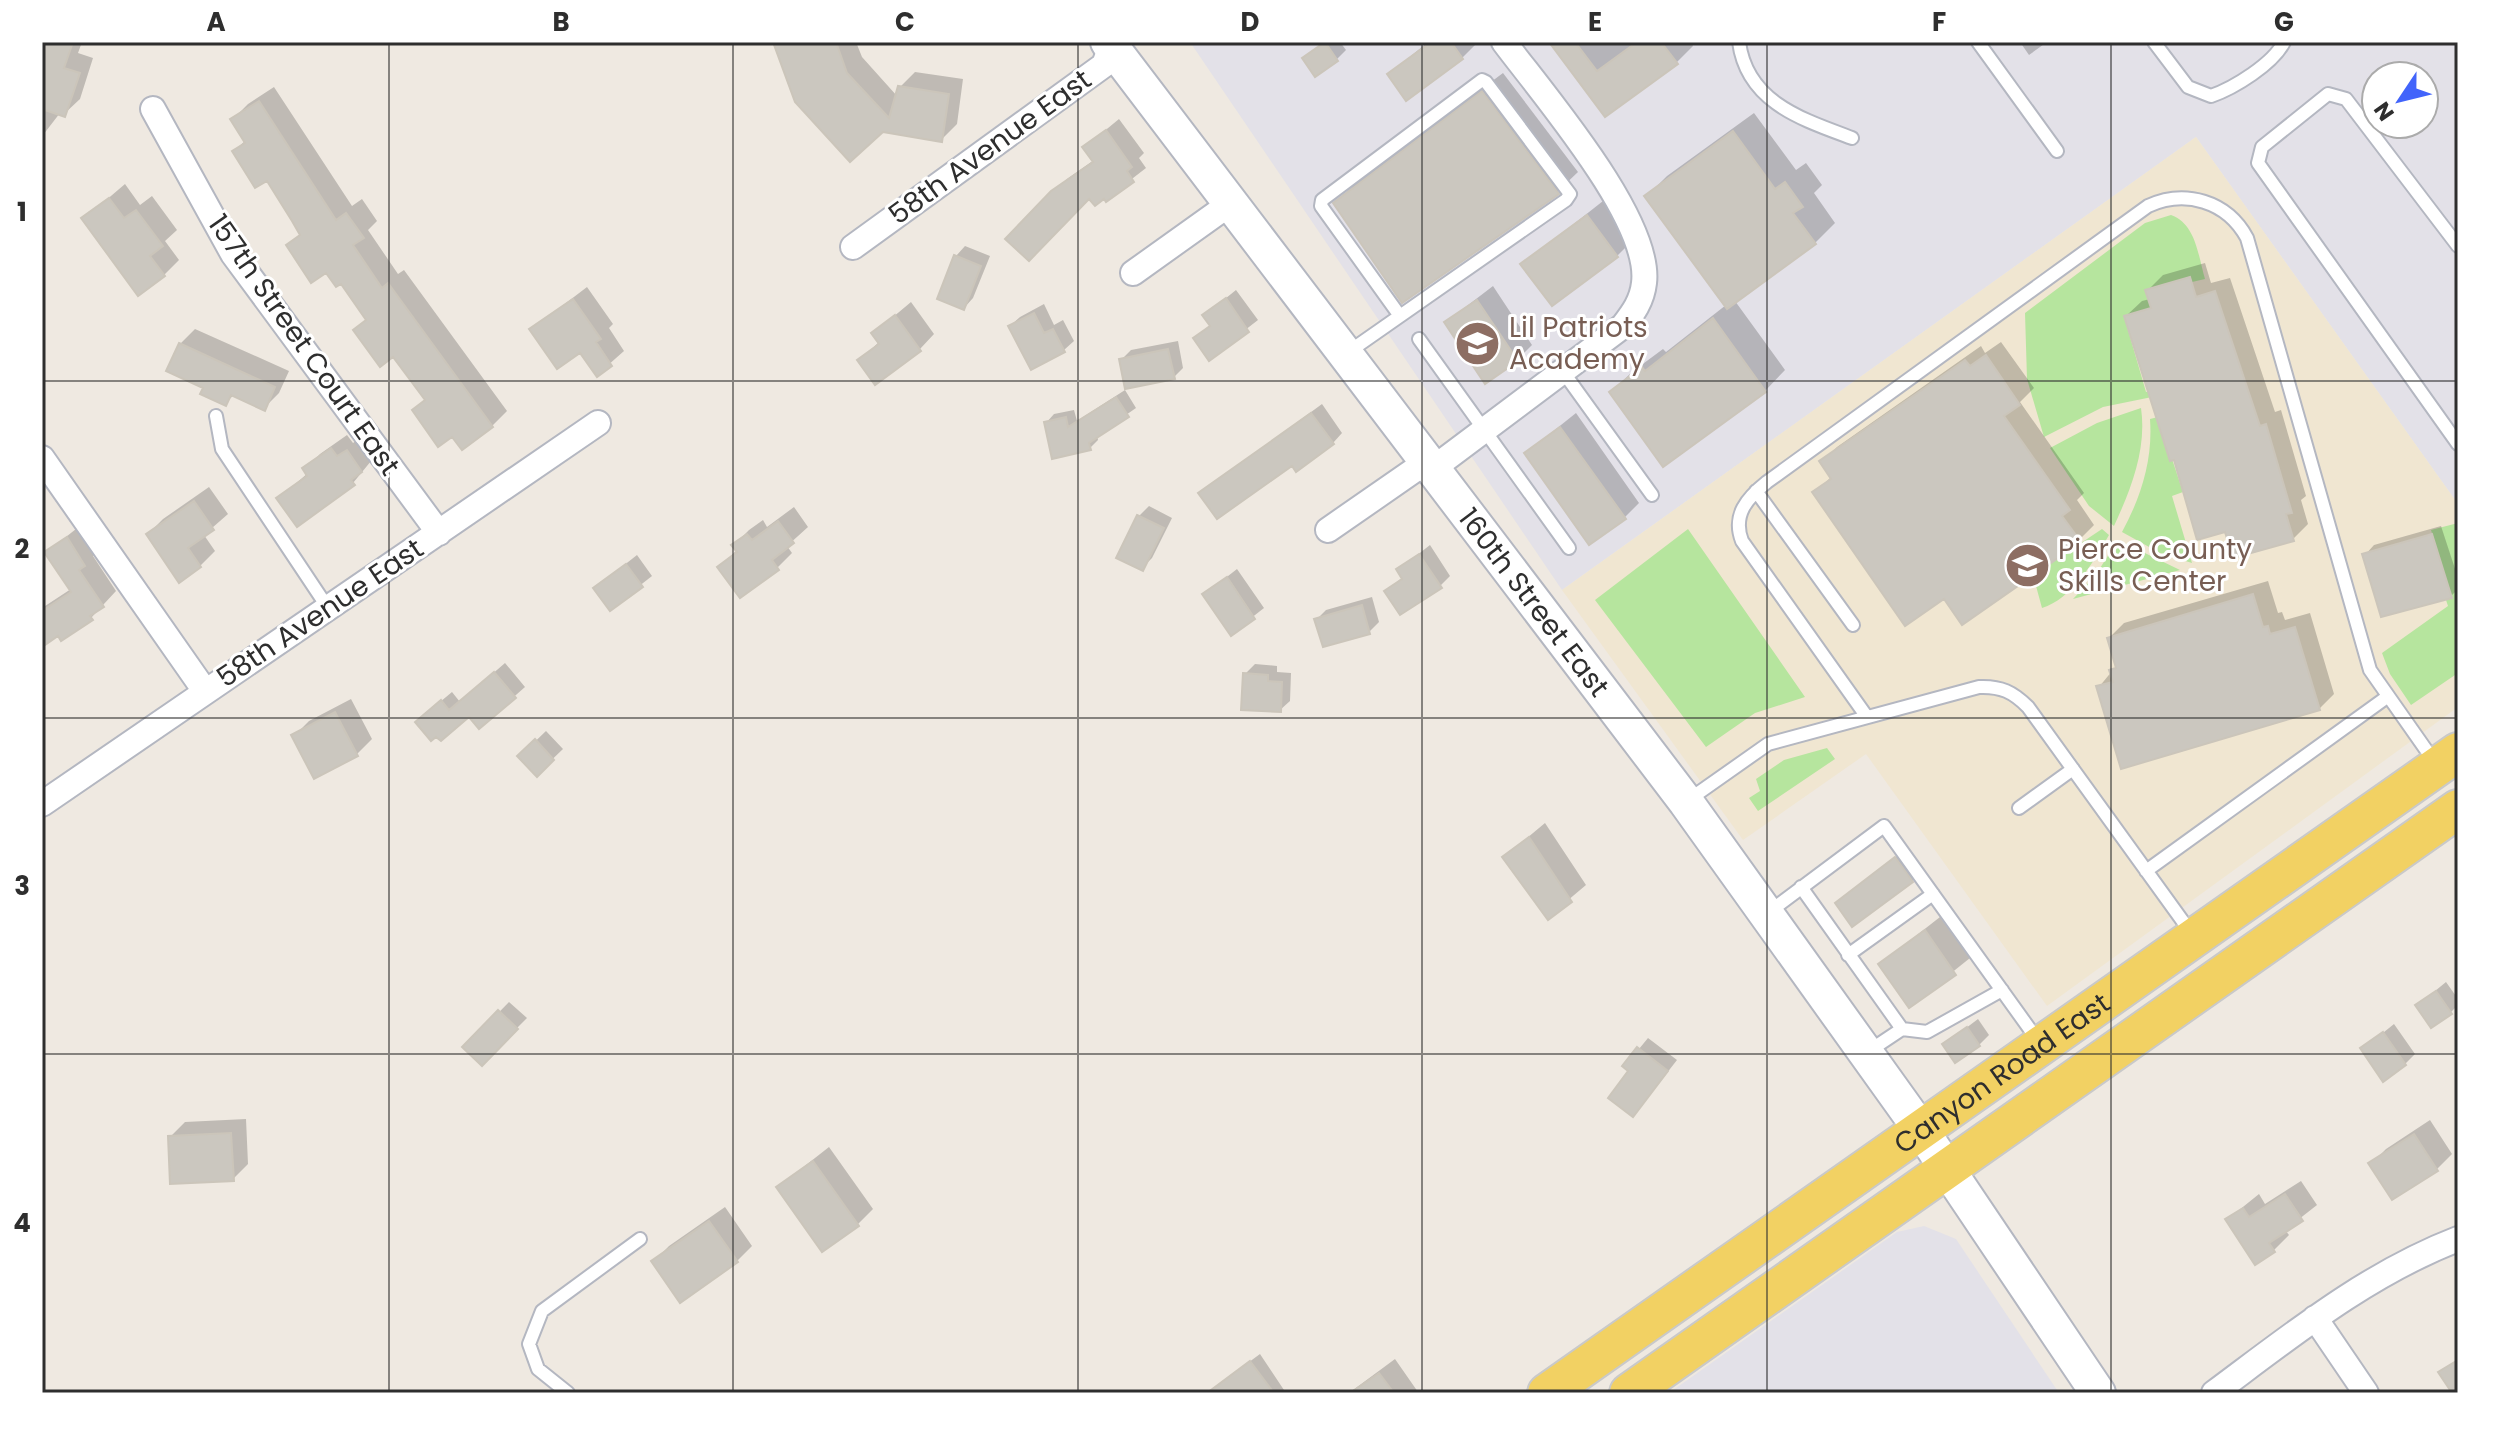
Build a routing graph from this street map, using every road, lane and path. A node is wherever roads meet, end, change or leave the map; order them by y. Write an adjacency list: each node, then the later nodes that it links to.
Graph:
1 (1504, 42): 17 (street)
2 (1739, 42): 8 (lane)
3 (1978, 42): 9 (lane)
4 (2154, 42): 5 (lane)
5 (2284, 42)
6 (1112, 43): 10 (main road, 160th Street East); 12 (street, 58th Avenue East)
7 (153, 109): 27 (street, 157th Street Court East)
8 (1852, 138)
9 (2057, 151)
10 (1231, 203): 13 (street); 16 (main road, 160th Street East)
11 (2458, 246): 21 (lane)
12 (853, 247)
13 (1133, 273)
14 (1400, 316): 14 (lane); 16 (lane)
15 (1419, 339): 20 (lane)
16 (1345, 355): 23 (main road, 160th Street East)
17 (1564, 373): 20 (street); 25 (lane)
18 (216, 416): 29 (lane)
19 (598, 423): 27 (street, 58th Avenue East)
20 (1485, 430): 23 (street); 28 (lane)
21 (2458, 444)
22 (42, 458): 31 (street)
23 (1428, 466): 26 (street); 36 (main road, 160th Street East)
24 (1756, 491): 30 (lane); 32 (lane); 33 (lane)
25 (1652, 495)
26 (1328, 530)
27 (439, 533): 29 (street, 58th Avenue East)
28 (1569, 548)
29 (328, 608): 31 (street, 58th Avenue East)
30 (1853, 625)
31 (205, 691): 37 (street, 58th Avenue East)
32 (2387, 697): 34 (lane); 40 (lane)
33 (1867, 717): 35 (lane); 36 (lane)
34 (2448, 759): 44 (main road, Canyon Road East)
35 (2073, 769): 38 (lane); 40 (lane)
36 (1686, 802): 43 (main road, 160th Street East)
37 (42, 804)
38 (2019, 808)
39 (2458, 809): 51 (main road, Canyon Road East)
40 (2146, 871): 44 (lane)
41 (1801, 887): 42 (lane); 43 (lane); 45 (lane)
42 (1933, 894): 45 (lane); 46 (lane)
43 (1767, 914): 49 (main road, 160th Street East)
44 (2194, 936): 48 (main road, Canyon Road East)
45 (1848, 955): 47 (lane)
46 (2002, 990): 47 (lane); 48 (lane)
47 (1902, 1029): 49 (lane)
48 (2041, 1045): 50 (main road, Canyon Road East)
49 (1867, 1053): 50 (main road, 160th Street East)
50 (1921, 1130): 51 (main road, 160th Street East); 56 (main road, Canyon Road East)
51 (1948, 1170): 57 (main road, Canyon Road East); 58 (main road, 160th Street East)
52 (640, 1239): 55 (lane)
53 (2458, 1239): 54 (street)
54 (2315, 1318): 59 (street); 60 (street)
55 (568, 1393)
56 (1547, 1393)
57 (1629, 1393)
58 (2098, 1393)
59 (2214, 1393)
60 (2366, 1393)

